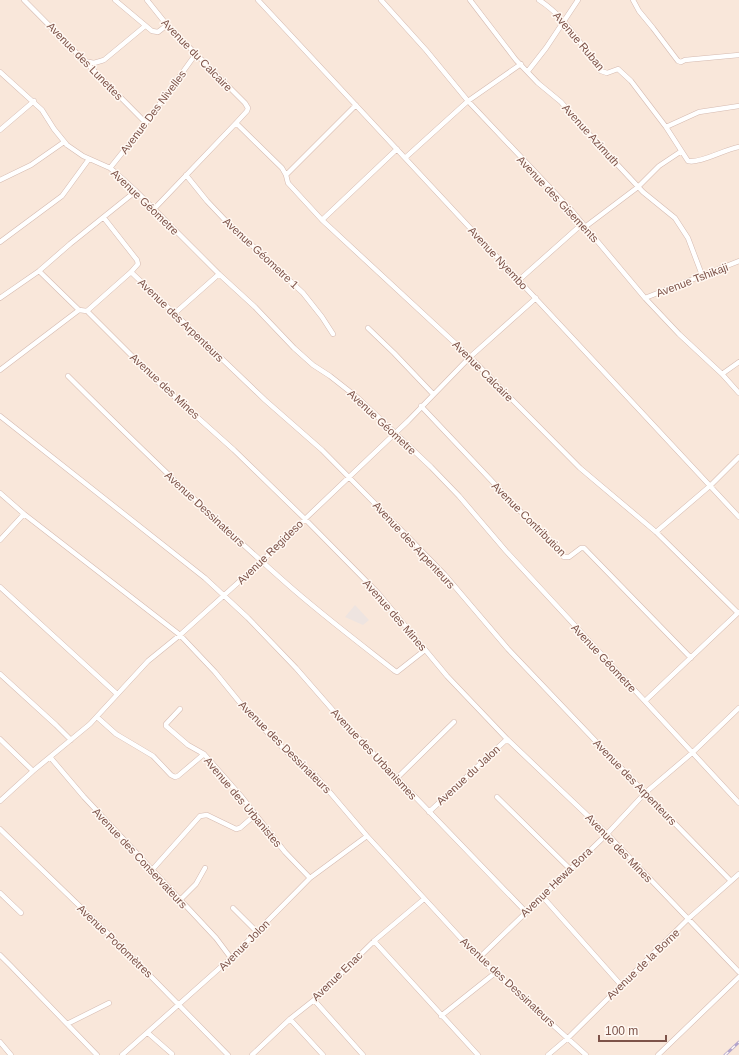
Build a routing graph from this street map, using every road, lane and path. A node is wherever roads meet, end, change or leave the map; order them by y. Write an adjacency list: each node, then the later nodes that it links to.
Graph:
1 (24, 0): 15 (street, Avenue des Lunettes)
2 (115, 0): 12 (street)
3 (147, 0): 11 (street, Avenue du Calcaire)
4 (258, 0): 21 (street, Avenue Nyembo)
5 (381, 0): 20 (street, Avenue des Gisements)
6 (470, 0): 16 (street, Avenue Azimuth)
7 (539, 0): 10 (street, Avenue Ruban)
8 (578, 0): 10 (street)
9 (633, 0): 14 (street)
10 (563, 21): 17 (street); 25 (street, Avenue Ruban)
11 (167, 25): 12 (street); 13 (street, Avenue du Calcaire)
12 (145, 26): 15 (street)
13 (195, 55): 23 (street, Avenue Des Nivelles); 24 (street, Avenue du Calcaire)
14 (739, 55)
15 (84, 61): 23 (street, Avenue des Lunettes)
16 (521, 64): 17 (street, Avenue Azimuth); 20 (street)
17 (528, 71): 37 (street, Avenue Azimuth)
18 (0, 72): 19 (street, Avenue Géometre)
19 (34, 101): 26 (street); 27 (street, Avenue Géometre)
20 (468, 101): 31 (street); 42 (street, Avenue des Gisements)
21 (356, 105): 29 (street, Avenue Nyembo); 35 (street)
22 (739, 106): 25 (street)
23 (146, 123): 33 (street, Avenue Des Nivelles)
24 (236, 124): 34 (street); 35 (street, Avenue Calcaire)
25 (666, 127): 30 (street)
26 (0, 130)
27 (64, 142): 32 (street, Avenue Géometre); 36 (street)
28 (739, 147): 30 (street)
29 (397, 149): 31 (street, Avenue Nyembo); 41 (street)
30 (680, 152): 37 (street)
31 (404, 158): 49 (street, Avenue Nyembo)
32 (89, 159): 33 (street, Avenue Géometre); 43 (street)
33 (110, 168): 38 (street, Avenue Géometre)
34 (186, 175): 39 (street); 57 (street, Avenue Géometre 1)
35 (286, 175): 41 (street, Avenue Calcaire)
36 (0, 180)
37 (638, 187): 42 (street); 48 (street, Avenue Azimuth)
38 (136, 191): 39 (street, Avenue Géometre); 40 (street)
39 (153, 210): 47 (street, Avenue Géometre)
40 (104, 218): 45 (street); 46 (street, Avenue des Arpenteurs)
41 (322, 220): 58 (street, Avenue Calcaire)
42 (584, 225): 49 (street); 52 (street, Avenue des Gisements)
43 (0, 242)
44 (739, 261): 48 (street, Avenue Tshikaji)
45 (39, 271): 50 (street); 53 (street)
46 (131, 272): 54 (street); 55 (street, Avenue des Arpenteurs)
47 (219, 274): 55 (street); 67 (street, Avenue Géometre)
48 (702, 275): 52 (street, Avenue Tshikaji)
49 (519, 280): 51 (street, Avenue Nyembo)
50 (0, 298)
51 (536, 298): 58 (street, Avenue Regideso); 70 (street, Avenue Nyembo)
52 (645, 298): 61 (street, Avenue des Gisements)
53 (79, 310): 54 (street); 60 (street)
54 (87, 311): 74 (street, Avenue des Mines)
55 (175, 313): 69 (street, Avenue des Arpenteurs)
56 (368, 328): 64 (street)
57 (333, 334)
58 (470, 357): 64 (street, Avenue Regideso); 75 (street, Avenue Calcaire)
59 (739, 362): 61 (street)
60 (0, 370)
61 (722, 374): 63 (street, Avenue des Gisements)
62 (68, 376): 77 (street, Avenue Dessinateurs)
63 (739, 392)
64 (433, 394): 65 (street, Avenue Regideso)
65 (422, 406): 67 (street, Avenue Regideso); 83 (street, Avenue Contribution)
66 (0, 416): 79 (street)
67 (395, 434): 69 (street, Avenue Regideso); 86 (street, Avenue Géometre)
68 (739, 457): 70 (street)
69 (348, 477): 74 (street, Avenue Regideso); 99 (street, Avenue des Arpenteurs)
70 (711, 485): 73 (street, Avenue Nyembo); 75 (street)
71 (0, 493): 72 (street, Avenue des Dessinateurs)
72 (24, 514): 76 (street); 81 (street, Avenue des Dessinateurs)
73 (739, 517)
74 (305, 518): 77 (street, Avenue Regideso); 82 (street, Avenue des Mines)
75 (656, 532): 80 (street, Avenue Calcaire)
76 (0, 540)
77 (262, 561): 79 (street, Avenue Regideso); 82 (street, Avenue Dessinateurs)
78 (0, 587): 85 (street)
79 (224, 595): 81 (street, Avenue Regideso); 98 (street, Avenue des Urbanismes)
80 (738, 613): 83 (street)
81 (180, 635): 85 (street, Avenue Regideso); 107 (street, Avenue des Dessinateurs)
82 (425, 650): 92 (street, Avenue des Mines)
83 (691, 658): 86 (street)
84 (0, 674): 93 (street)
85 (117, 694): 89 (street, Avenue Regideso)
86 (645, 701): 94 (street, Avenue Géometre)
87 (180, 709): 95 (street)
88 (738, 711): 94 (street, Avenue Hewa Bora)
89 (97, 717): 93 (street, Avenue Regideso); 95 (street, Avenue des Urbanistes)
90 (454, 722): 98 (street)
91 (0, 739): 97 (street)
92 (507, 739): 103 (street, Avenue du Jalon); 106 (street, Avenue des Mines)
93 (71, 740): 96 (street, Avenue Regideso)
94 (692, 753): 99 (street, Avenue Hewa Bora); 102 (street, Avenue Géometre)
95 (204, 754): 104 (street, Avenue des Urbanistes)
96 (50, 757): 97 (street, Avenue Regideso); 110 (street, Avenue des Conservateurs)
97 (33, 771): 101 (street, Avenue Regideso)
98 (397, 778): 103 (street, Avenue des Urbanismes)
99 (645, 793): 106 (street, Avenue Hewa Bora); 113 (street, Avenue des Arpenteurs)
100 (497, 796): 109 (street)
101 (0, 801)
102 (739, 803)
103 (429, 812): 119 (street, Avenue des Urbanismes)
104 (256, 815): 110 (street); 112 (street, Avenue des Urbanistes)
105 (0, 829): 133 (street, Avenue Podomètres)
106 (607, 834): 109 (street, Avenue Hewa Bora); 121 (street, Avenue des Mines)
107 (367, 836): 112 (street, Avenue Jolon); 116 (street, Avenue des Dessinateurs)
108 (205, 868): 117 (street)
109 (570, 869): 115 (street, Avenue Hewa Bora)
110 (152, 870): 117 (street, Avenue des Conservateurs)
111 (739, 874): 113 (street, Avenue de la Borne)
112 (310, 878): 122 (street, Avenue Jolon)
113 (732, 881): 121 (street, Avenue de la Borne)
114 (0, 893): 120 (street)
115 (542, 896): 119 (street, Avenue Hewa Bora); 130 (street)
116 (424, 899): 123 (street, Avenue Enac); 126 (street, Avenue des Dessinateurs)
117 (180, 900): 125 (street, Avenue des Conservateurs)
118 (233, 908): 122 (street)
119 (526, 912): 126 (street, Avenue Hewa Bora)
120 (21, 913)
121 (688, 919): 127 (street, Avenue des Mines); 130 (street, Avenue de la Borne)
122 (257, 932): 125 (street, Avenue Jolon)
123 (374, 941): 131 (street, Avenue Enac); 134 (street)
124 (0, 955): 136 (street)
125 (231, 958): 133 (street, Avenue Jolon)
126 (479, 958): 128 (street, Avenue des Dessinateurs)
127 (739, 972)
128 (495, 973): 134 (street); 138 (street, Avenue des Dessinateurs)
129 (739, 977): 151 (street)
130 (621, 985): 138 (street, Avenue de la Borne)
131 (314, 1000): 135 (street, Avenue Enac); 147 (street)
132 (109, 1003): 136 (street)
133 (179, 1004): 137 (street, Avenue Jolon); 144 (street, Avenue Podomètres)
134 (441, 1016): 148 (street)
135 (290, 1019): 145 (street, Avenue Enac); 146 (street)
136 (68, 1024): 142 (street)
137 (148, 1033): 140 (street); 143 (street, Avenue Jolon)
138 (568, 1038): 149 (street, Avenue de la Borne); 150 (street, Avenue des Dessinateurs)
139 (0, 1042): 141 (street)
140 (172, 1054)
141 (11, 1055)
142 (97, 1055)
143 (122, 1055)
144 (228, 1055)
145 (252, 1055)
146 (323, 1055)
147 (363, 1055)
148 (478, 1055)
149 (548, 1055)
150 (586, 1055)
151 (658, 1055)

